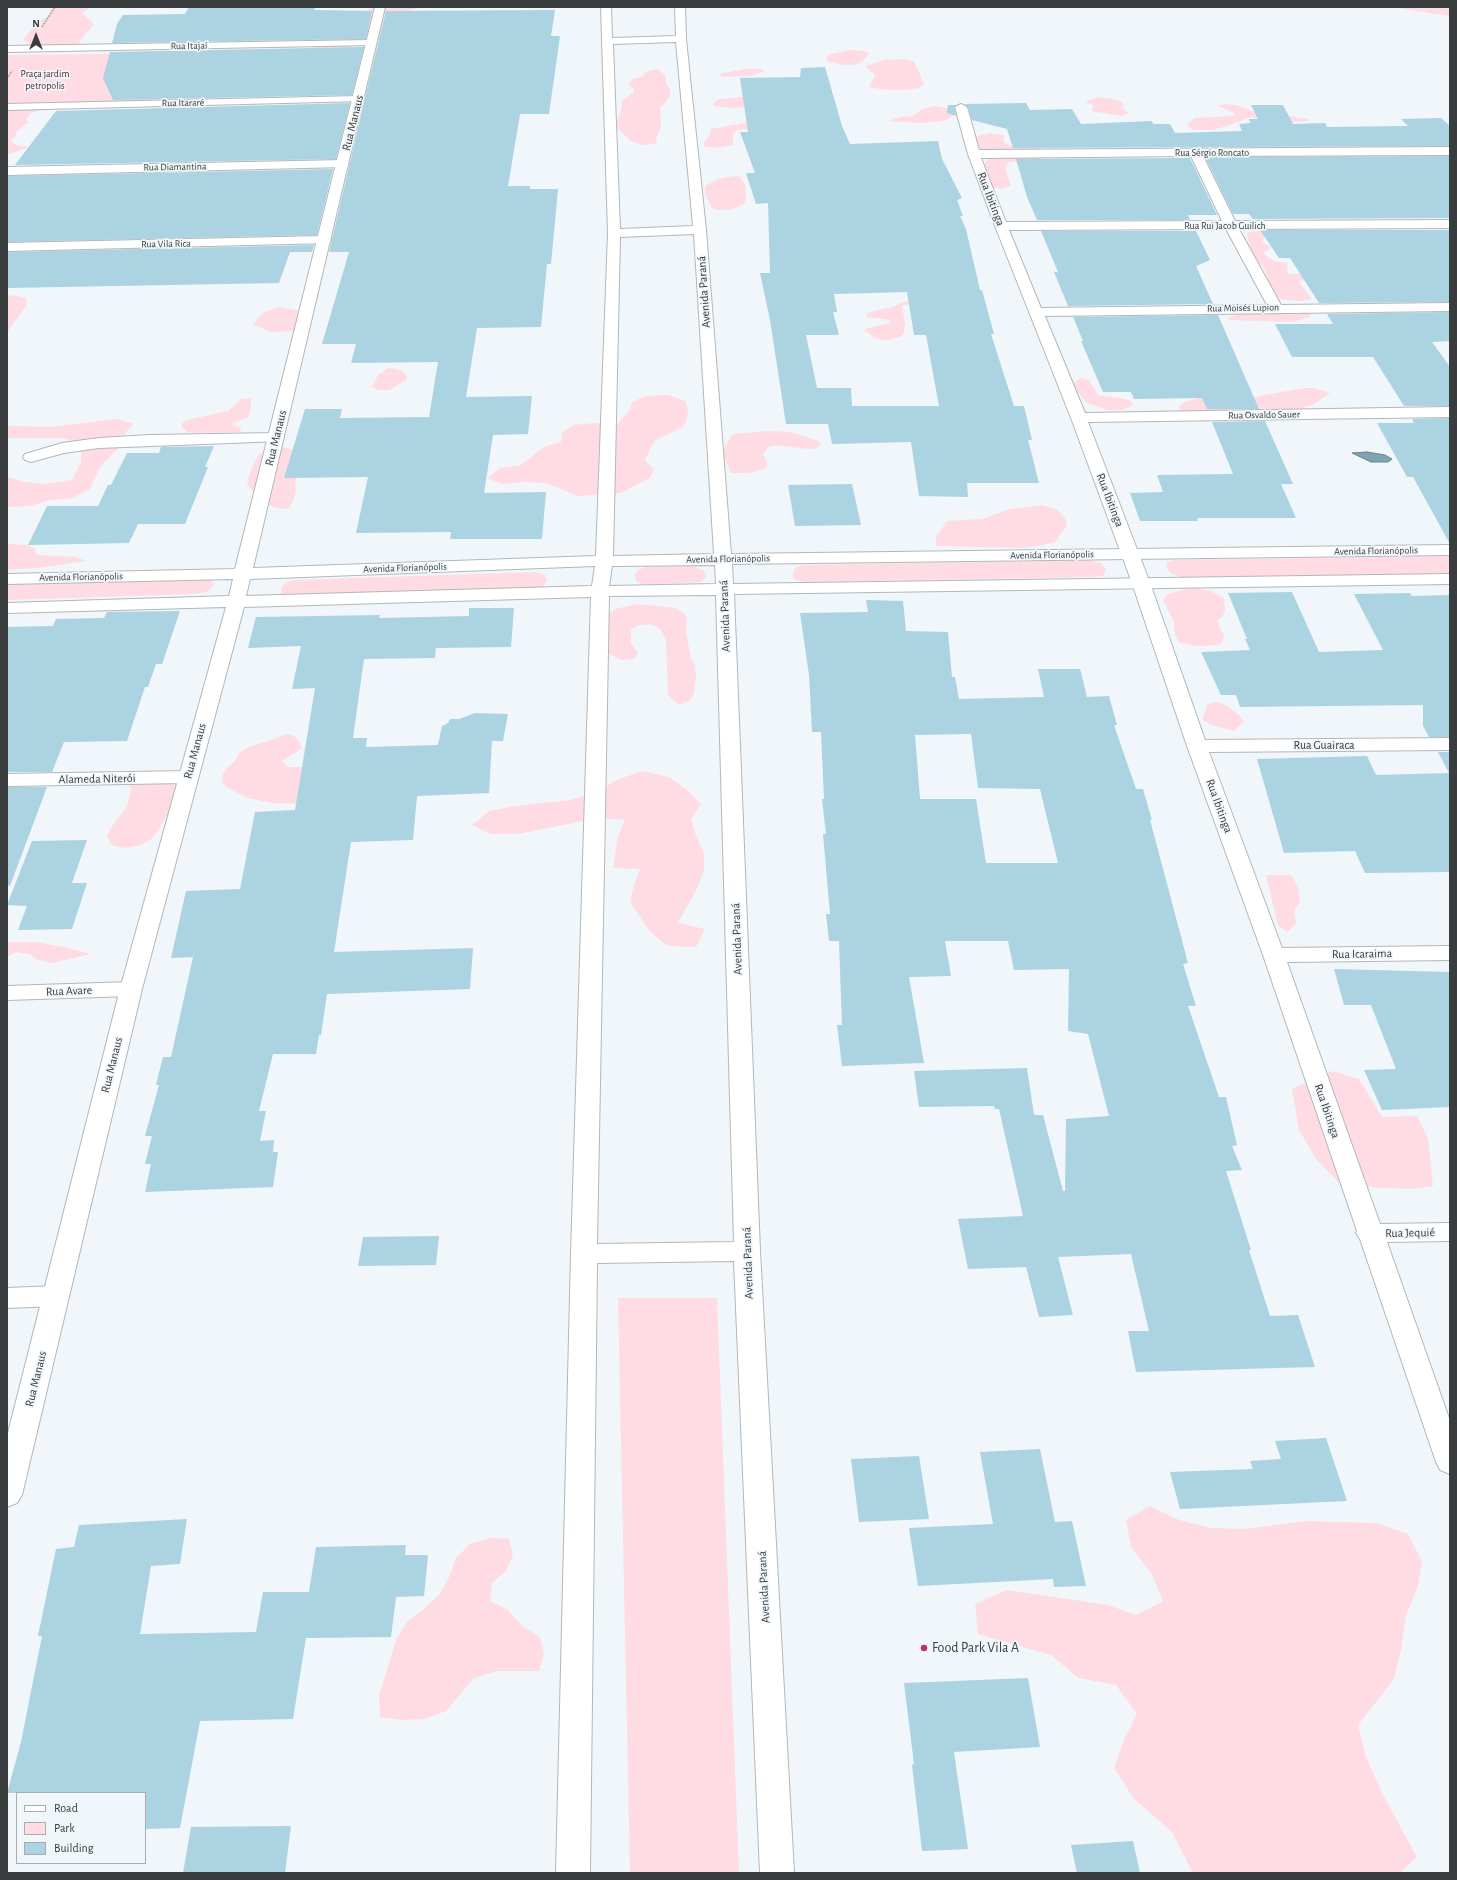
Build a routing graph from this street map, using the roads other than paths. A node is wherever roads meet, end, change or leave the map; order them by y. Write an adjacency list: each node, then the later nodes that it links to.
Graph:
1 (380, 7): 6 (street, Rua Manaus)
2 (606, 7): 5 (street)
3 (680, 7): 4 (street, Avenida Paraná)
4 (681, 39): 5 (street); 19 (street, Avenida Paraná)
5 (608, 41): 20 (street)
6 (371, 43): 7 (street, Rua Itajaí); 8 (street, Rua Manaus)
7 (7, 49)
8 (359, 99): 9 (street, Rua Itararé); 14 (street, Rua Manaus)
9 (7, 106)
10 (961, 107): 13 (street, Rua Ibitinga)
11 (1450, 151): 12 (street, Rua Sérgio Roncato)
12 (1195, 153): 13 (street, Rua Sérgio Roncato); 18 (street)
13 (974, 154): 17 (street, Rua Ibitinga)
14 (343, 164): 15 (street, Rua Diamantina); 21 (street, Rua Manaus)
15 (7, 171)
16 (1450, 224): 18 (street, Rua Rui Jacob Guilich)
17 (1001, 226): 18 (street, Rua Rui Jacob Guilich); 25 (street, Rua Ibitinga)
18 (1231, 226): 24 (street)
19 (700, 230): 20 (street); 32 (street, Avenida Paraná)
20 (614, 233): 33 (street)
21 (324, 240): 22 (street, Rua Vila Rica); 28 (street, Rua Manaus)
22 (7, 247)
23 (1450, 307): 24 (street, Rua Moisés Lupion)
24 (1276, 308): 25 (street, Rua Moisés Lupion)
25 (1036, 312): 27 (street, Rua Ibitinga)
26 (1450, 412): 27 (street, Rua Osvaldo Sauer)
27 (1078, 418): 31 (street, Rua Ibitinga)
28 (276, 438): 29 (street); 34 (street, Rua Manaus)
29 (31, 457)
30 (1450, 550): 31 (street, Avenida Florianópolis)
31 (1130, 554): 32 (street, Avenida Florianópolis); 37 (street, Rua Ibitinga)
32 (722, 559): 33 (street, Avenida Florianópolis); 38 (street, Avenida Paraná)
33 (604, 561): 34 (street, Avenida Florianópolis); 39 (street)
34 (243, 574): 35 (street, Avenida Florianópolis); 40 (street, Rua Manaus)
35 (7, 579)
36 (1450, 579): 37 (street)
37 (1141, 583): 38 (street); 43 (street, Rua Ibitinga)
38 (725, 590): 39 (street); 52 (street, Avenida Paraná)
39 (600, 591): 40 (street); 53 (street)
40 (236, 602): 41 (street); 44 (street, Rua Manaus)
41 (7, 608)
42 (1450, 744): 43 (street, Rua Guairaca)
43 (1197, 746): 47 (street, Rua Ibitinga)
44 (187, 777): 45 (street, Alameda Niterói); 48 (street, Rua Manaus)
45 (7, 780)
46 (1450, 953): 47 (street, Rua Icaraima)
47 (1274, 955): 51 (street, Rua Ibitinga)
48 (131, 989): 49 (street, Rua Avare); 54 (street, Rua Manaus)
49 (7, 993)
50 (1450, 1232): 51 (street, Rua Jequié)
51 (1369, 1233): 56 (street, Rua Ibitinga)
52 (747, 1251): 53 (street); 59 (street, Avenida Paraná)
53 (584, 1254): 58 (street)
54 (56, 1296): 55 (street); 57 (street, Rua Manaus)
55 (7, 1298)
56 (1450, 1462)
57 (7, 1495)
58 (573, 1873)
59 (777, 1873)

